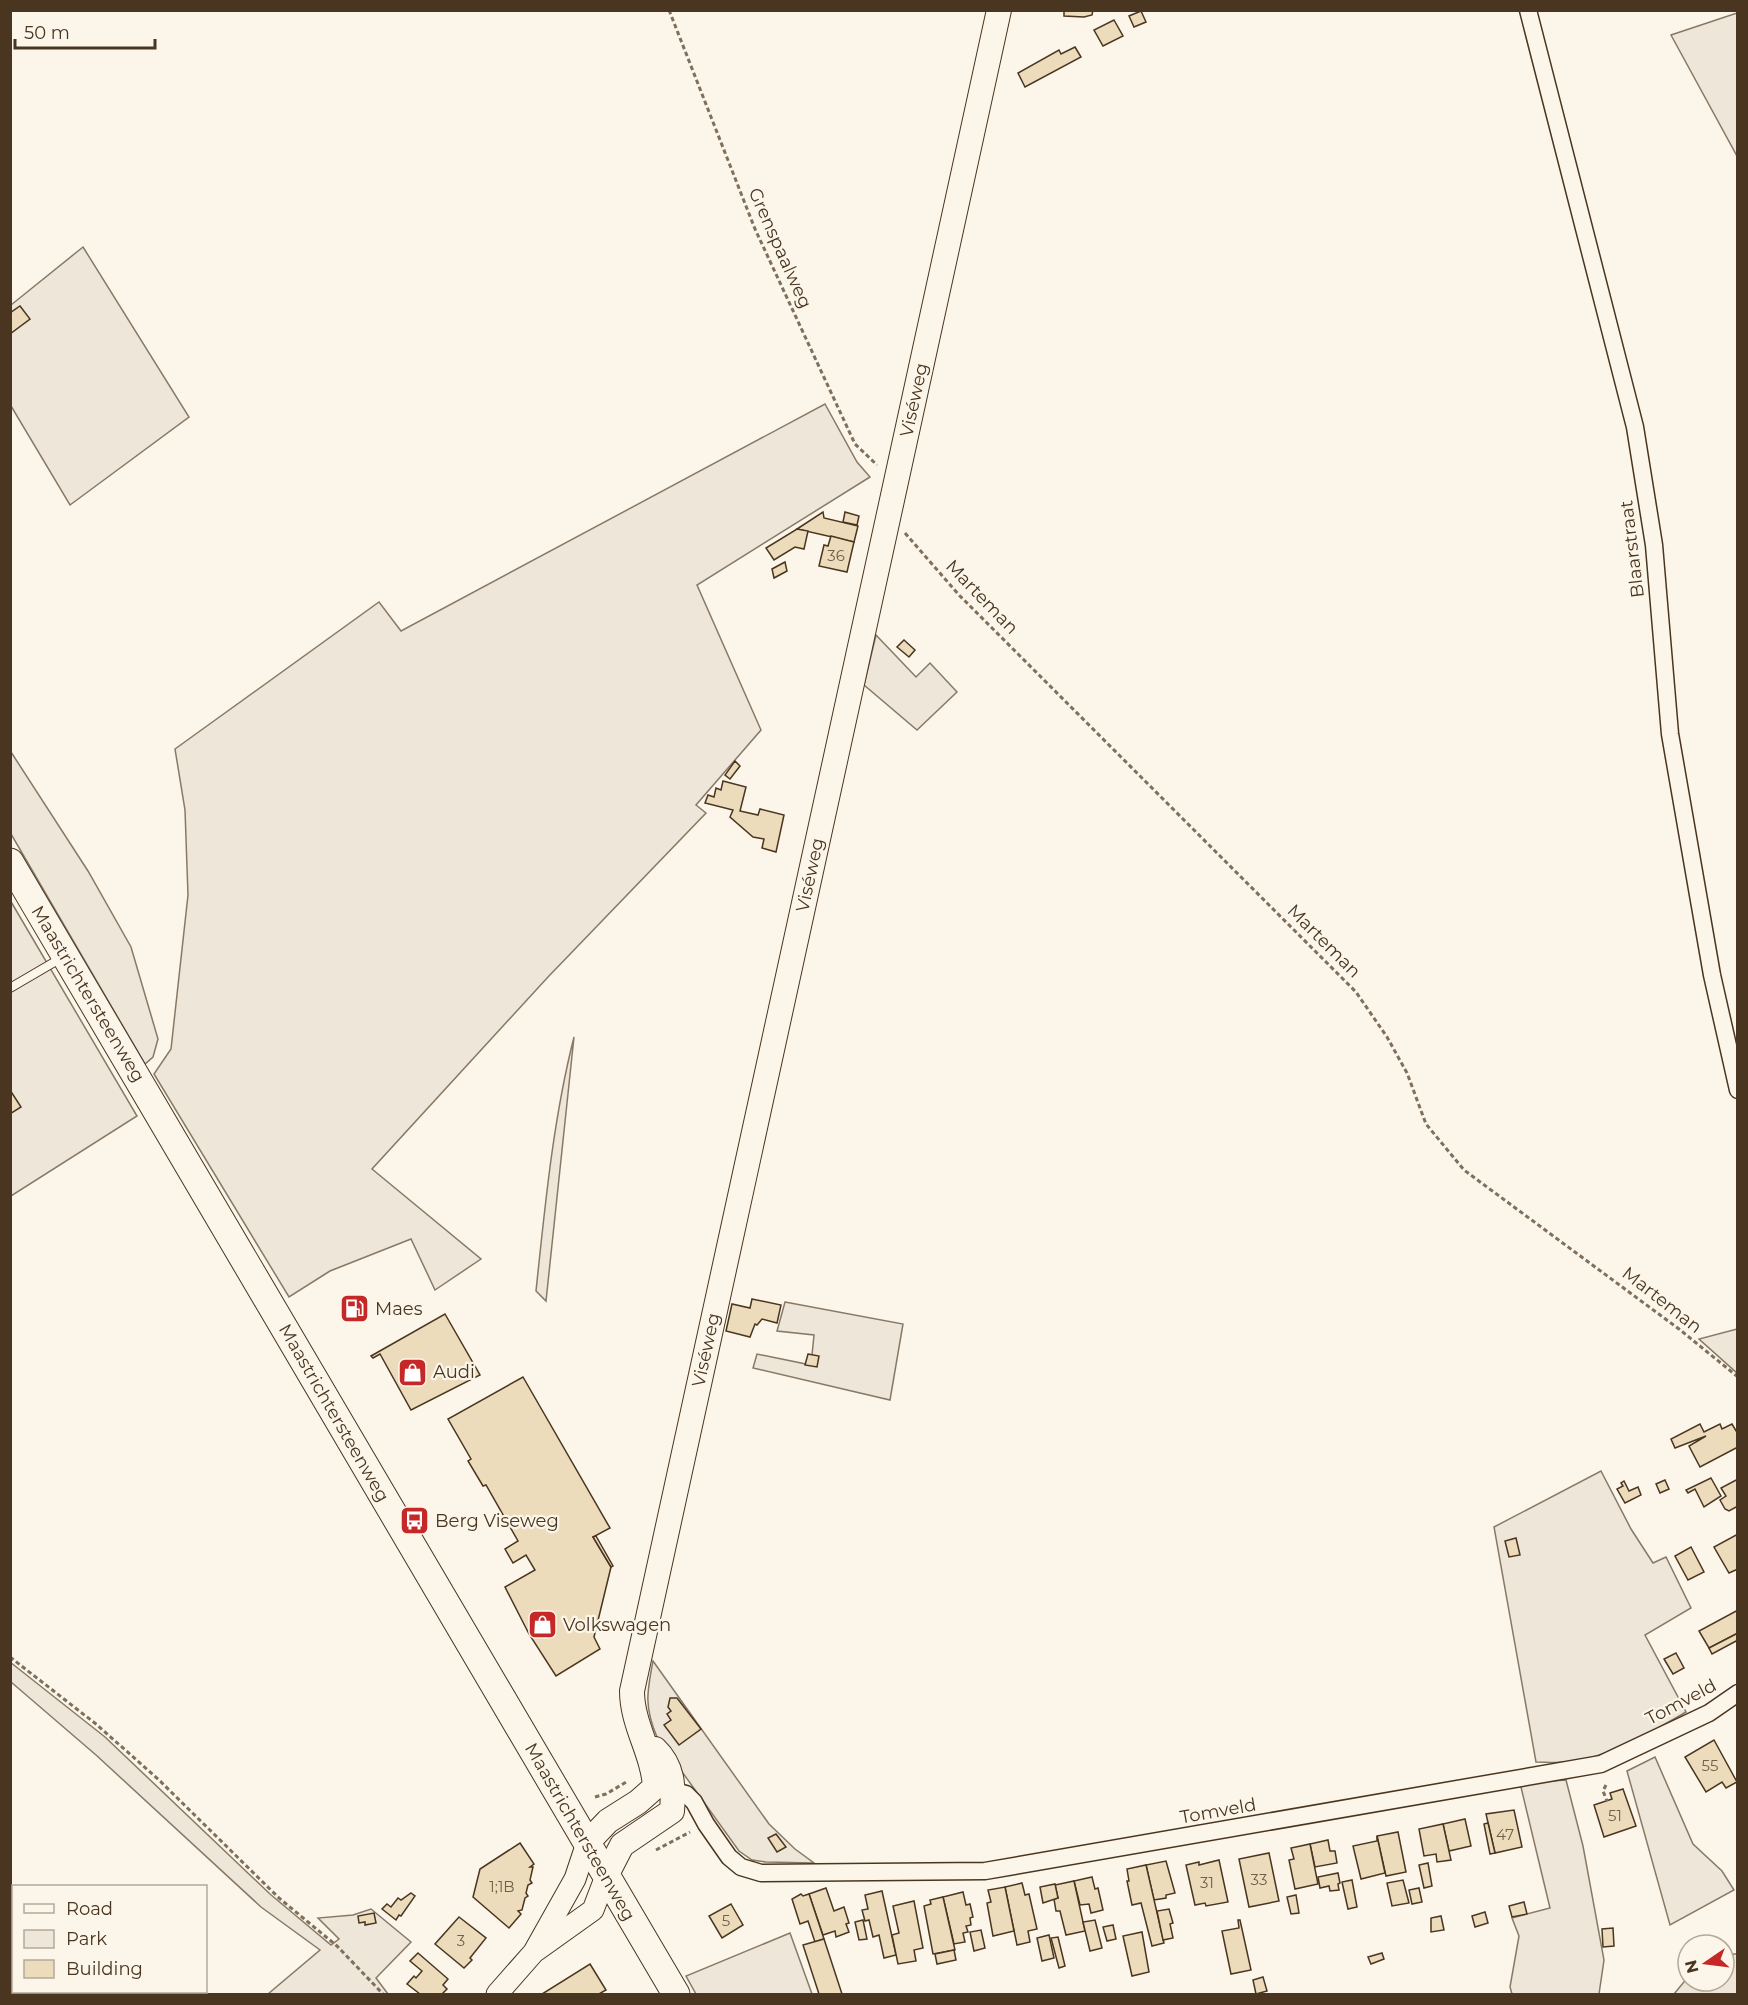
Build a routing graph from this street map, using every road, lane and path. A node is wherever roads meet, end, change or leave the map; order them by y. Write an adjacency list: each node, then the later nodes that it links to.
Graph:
1 (669, 10): 4 (path, Grenspaalweg)
2 (999, 10): 4 (main road, Viséweg)
3 (1528, 10): 9 (street, Blaarstraat)
4 (898, 473): 5 (main road, Viséweg)
5 (888, 514): 10 (path, Marteman); 15 (main road, Viséweg)
6 (10, 862): 7 (main road, Maastrichtersteenweg)
7 (66, 955): 8 (lane); 19 (main road, Maastrichtersteenweg)
8 (10, 988)
9 (1737, 1090)
10 (1737, 1377)
11 (10, 1657): 23 (path)
12 (1737, 1693): 18 (street, Tomveld)
13 (1606, 1785): 17 (path)
14 (589, 1794): 16 (path)
15 (667, 1796): 18 (street); 19 (main road); 21 (main road)
16 (595, 1797)
17 (1607, 1801)
18 (706, 1824): 20 (path)
19 (586, 1843): 21 (main road, Maastrichtersteenweg); 22 (street)
20 (653, 1851)
21 (606, 1876): 22 (street); 25 (main road, Maastrichtersteenweg)
22 (534, 1952): 24 (street)
23 (382, 1995)
24 (497, 1995)
25 (676, 1995)

